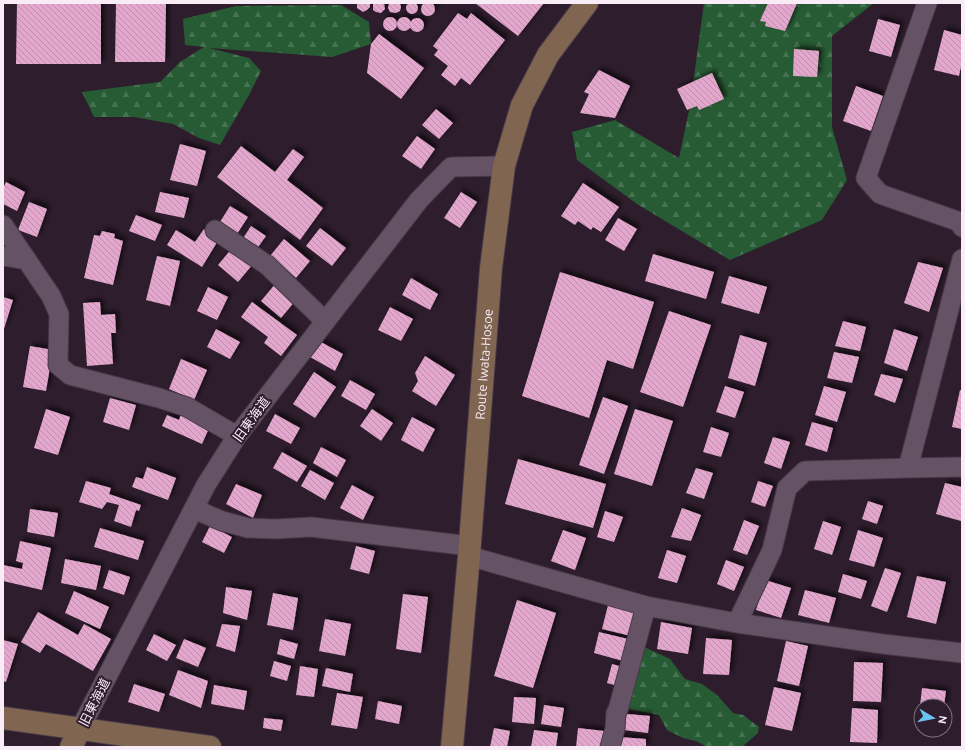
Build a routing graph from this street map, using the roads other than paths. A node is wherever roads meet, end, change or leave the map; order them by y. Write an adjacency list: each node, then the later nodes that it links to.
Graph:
1 (587, 3): 3 (main road, Route Iwata-Hosoe)
2 (927, 3): 5 (street)
3 (504, 166): 10 (street, 旧東海道); 15 (main road, Route Iwata-Hosoe)
4 (3, 225): 9 (street)
5 (962, 227)
6 (215, 230): 10 (street)
7 (3, 256): 9 (street)
8 (962, 259): 13 (street)
9 (26, 260): 11 (street)
10 (325, 321): 11 (street, 旧東海道)
11 (237, 436): 14 (street, 旧東海道)
12 (962, 467): 13 (street)
13 (908, 468): 17 (street)
14 (194, 509): 15 (street); 20 (street, 旧東海道)
15 (470, 551): 16 (street); 22 (main road, Route Iwata-Hosoe)
16 (646, 606): 17 (street); 23 (street)
17 (737, 624): 18 (street)
18 (962, 653)
19 (3, 718): 20 (main road)
20 (76, 738): 21 (main road)
21 (210, 747)
22 (452, 747)
23 (610, 747)

